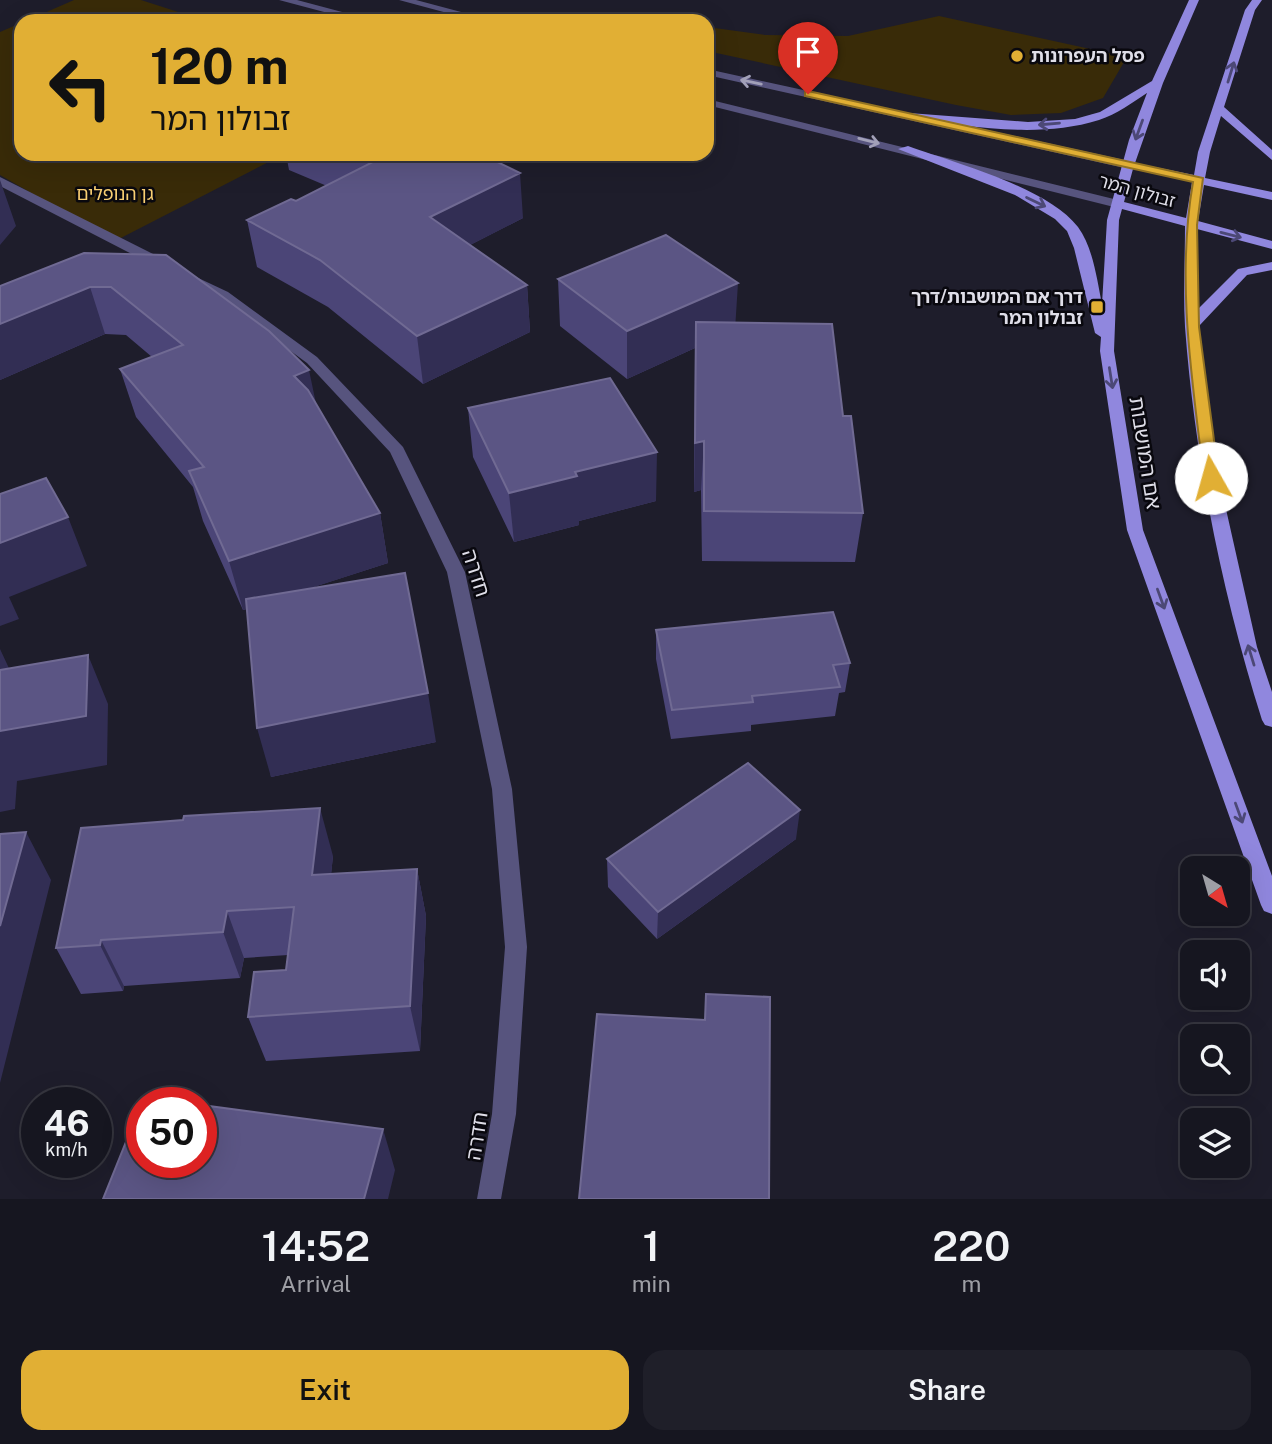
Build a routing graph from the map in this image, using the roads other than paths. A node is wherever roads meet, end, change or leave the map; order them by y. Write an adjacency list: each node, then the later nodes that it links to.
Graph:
1 (284, 0): 5 (street)
2 (404, 0): 6 (street)
3 (1194, 0): 8 (main road, אם המושבות)
4 (1257, 0): 10 (main road, one-way to 4)
5 (343, 14)
6 (462, 14)
7 (714, 74): 11 (street, זבולון המר, one-way to 7)
8 (1157, 83): 11 (main road, one-way to 11); 14 (main road, אם המושבות, one-way to 14)
9 (714, 104): 12 (street, זבולון המר, one-way to 12)
10 (1220, 109): 13 (main road); 15 (main road)
11 (909, 116): 14 (street, זבולון המר)
12 (904, 149): 18 (street, זבולון המר); 23 (main road, one-way to 23)
13 (1272, 156)
14 (1129, 165): 15 (main road, זבולון המר); 18 (main road, אם המושבות)
15 (1199, 180): 17 (main road, זבולון המר); 19 (main road)
16 (0, 181): 26 (street, חדרה)
17 (1272, 196)
18 (1118, 204): 19 (main road, זבולון המר); 23 (main road, אם המושבות)
19 (1191, 225): 20 (main road, זבולון המר, one-way to 20); 22 (main road)
20 (1272, 245)
21 (1272, 265): 22 (main road)
22 (1192, 327): 24 (main road, one-way to 22)
23 (1107, 351): 25 (main road, אם המושבות, one-way to 25)
24 (1272, 720)
25 (1272, 905)
26 (489, 1199)

